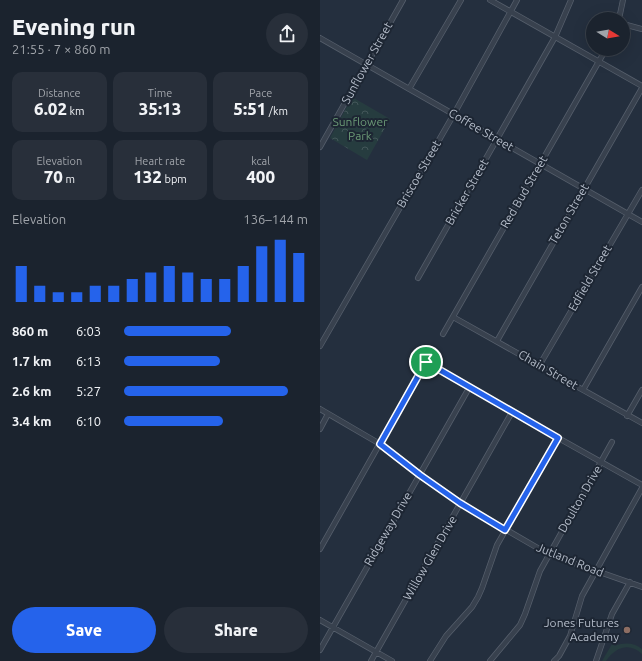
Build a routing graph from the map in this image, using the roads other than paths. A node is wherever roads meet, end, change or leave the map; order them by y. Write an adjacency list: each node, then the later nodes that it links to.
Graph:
1 (403, 0): 15 (street, Sunflower Street)
2 (461, 0): 17 (street)
3 (490, 0): 7 (street)
4 (517, 0): 7 (street, Briscoe Street)
5 (571, 0): 11 (street, Bricker Street)
6 (623, 0): 8 (street)
7 (512, 12): 11 (street); 18 (street, Briscoe Street)
8 (620, 12)
9 (630, 26): 10 (street)
10 (642, 29)
11 (555, 37): 14 (street); 19 (street, Bricker Street)
12 (320, 38): 15 (street, Coffee Street)
13 (602, 56): 14 (street, Red Bud Street)
14 (599, 62): 16 (street); 21 (street, Red Bud Street)
15 (366, 65): 17 (street, Coffee Street); 20 (street, Sunflower Street)
16 (642, 87): 22 (street, Teton Street)
17 (409, 89): 18 (street, Coffee Street)
18 (454, 114): 19 (street, Coffee Street); 31 (street, Briscoe Street)
19 (497, 139): 21 (street, Coffee Street); 26 (street, Bricker Street)
20 (320, 147)
21 (540, 164): 22 (street, Coffee Street); 28 (street, Red Bud Street)
22 (584, 189): 24 (street, Coffee Street); 30 (street, Teton Street)
23 (642, 190): 24 (street, Edfield Street)
24 (627, 214): 25 (street, Coffee Street); 32 (street, Edfield Street)
25 (642, 222)
26 (418, 278)
27 (642, 287): 34 (street)
28 (454, 317): 29 (street, Red Bud Street); 30 (street, Chain Street)
29 (443, 334)
30 (497, 341): 32 (street, Chain Street)
31 (320, 346)
32 (539, 366): 34 (street, Chain Street)
33 (469, 388): 37 (street); 44 (street); 46 (street, Ridgeway Drive)
34 (583, 390): 39 (street, Chain Street)
35 (642, 390): 39 (street)
36 (320, 409): 38 (street, Jutland Road)
37 (512, 412): 42 (street); 48 (street, Willow Glen Drive)
38 (328, 414): 41 (street); 44 (street, Jutland Road)
39 (627, 416): 40 (street, Chain Street)
40 (642, 424)
41 (320, 429)
42 (558, 438): 45 (street); 49 (street)
43 (612, 442): 45 (street, Doulton Drive)
44 (380, 444): 46 (street, Jutland Road); 50 (street)
45 (601, 462): 47 (street); 51 (street, Doulton Drive)
46 (420, 475): 48 (street, Jutland Road); 56 (street, Ridgeway Drive)
47 (642, 487): 52 (street)
48 (460, 503): 49 (street, Jutland Road); 58 (street, Willow Glen Drive)
49 (505, 530): 51 (street, Jutland Road); 61 (street)
50 (320, 549)
51 (548, 554): 52 (street, Jutland Road); 62 (street, Doulton Drive)
52 (596, 572): 53 (street, Jutland Road); 63 (street)
53 (630, 582): 54 (street, Jutland Road); 64 (street)
54 (642, 587)
55 (320, 620): 56 (street)
56 (333, 628): 57 (street, Ridgeway Drive); 58 (street)
57 (320, 650)
58 (376, 652): 59 (street, Willow Glen Drive); 60 (street)
59 (371, 661)
60 (392, 661)
61 (430, 661)
62 (490, 661)
63 (554, 661)
64 (596, 661)

